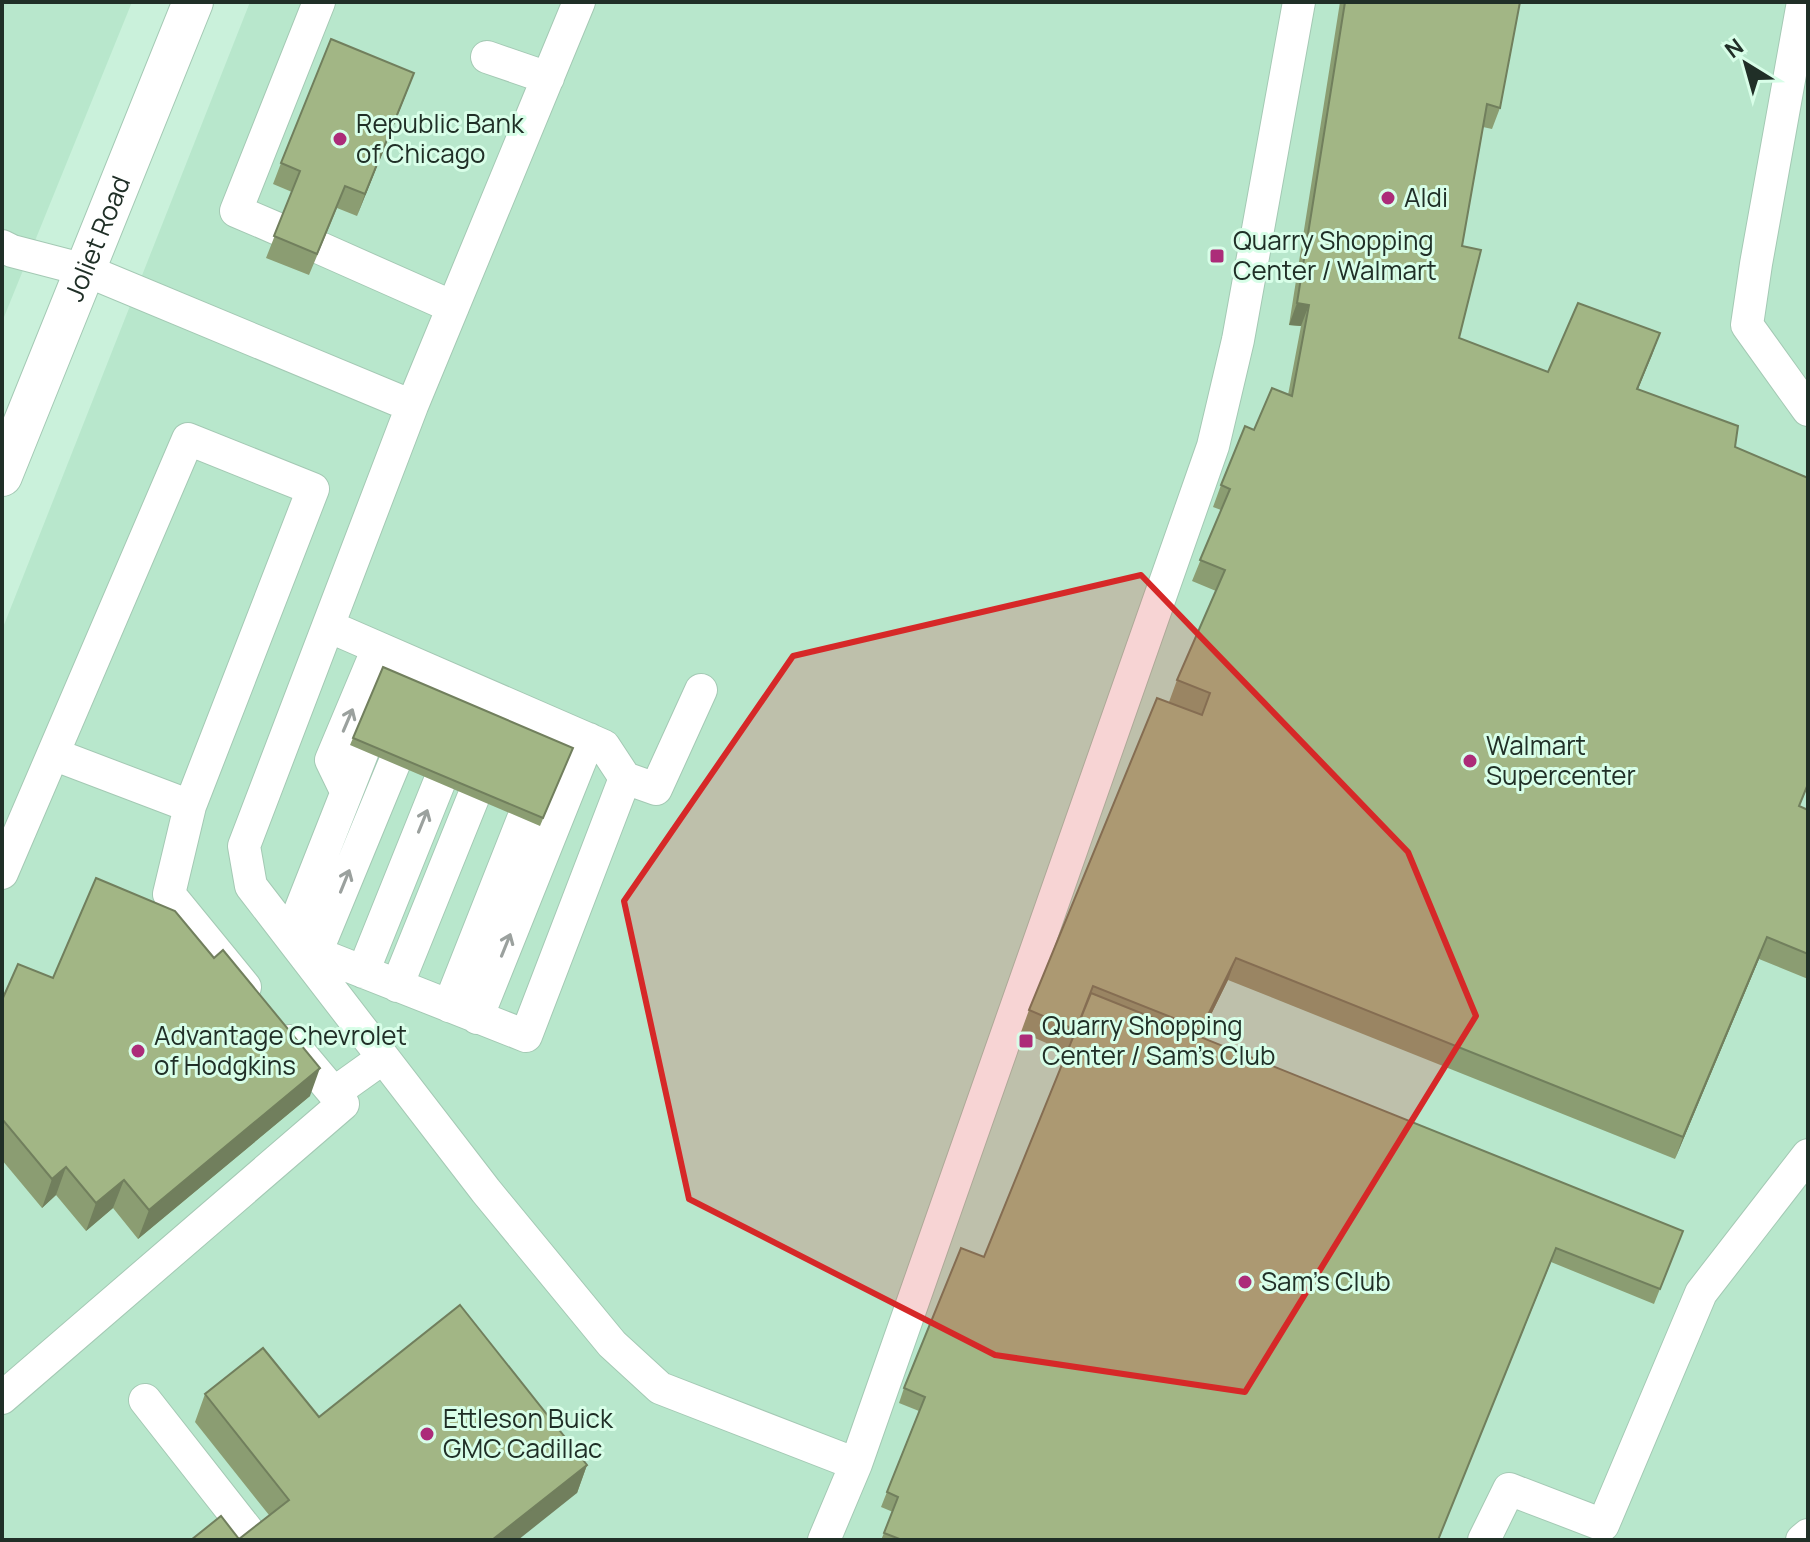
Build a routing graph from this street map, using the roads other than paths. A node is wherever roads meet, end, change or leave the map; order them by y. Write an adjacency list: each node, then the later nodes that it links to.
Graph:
1 (193, 2): 11 (main road, Joliet Road)
2 (319, 2): 8 (street)
3 (579, 2): 7 (street)
4 (1299, 2): 39 (street)
5 (1803, 2): 14 (street)
6 (487, 57): 7 (street)
7 (548, 78): 12 (street)
8 (278, 229)
9 (2, 246): 11 (street)
10 (320, 248): 12 (street)
11 (85, 270): 13 (street); 15 (main road, Joliet Road)
12 (453, 307): 13 (street)
13 (412, 406): 16 (street)
14 (1808, 410)
15 (2, 476)
16 (328, 626): 17 (street); 30 (street)
17 (390, 662): 19 (street); 25 (street, one-way to 17)
18 (701, 690): 23 (street)
19 (567, 738): 23 (street); 33 (street, one-way to 19)
20 (363, 751): 25 (street)
21 (53, 754): 27 (street); 27 (street); 29 (street)
22 (394, 764): 30 (street, one-way to 22)
23 (625, 778): 33 (street)
24 (439, 783): 31 (street, one-way to 24)
25 (346, 791): 30 (street)
26 (473, 798): 32 (street)
27 (190, 806): 35 (street)
28 (523, 819): 33 (street)
29 (3, 869)
30 (301, 945): 31 (street); 34 (street)
31 (363, 972): 32 (street)
32 (397, 986): 33 (street)
33 (463, 1012)
34 (383, 1058): 35 (street); 39 (street)
35 (334, 1093): 37 (street)
36 (1808, 1155): 43 (street)
37 (2, 1398)
38 (145, 1400): 41 (street)
39 (856, 1464): 42 (street)
40 (1808, 1535): 44 (street)
41 (255, 1540)
42 (824, 1540)
43 (1484, 1540)
44 (1802, 1540)

